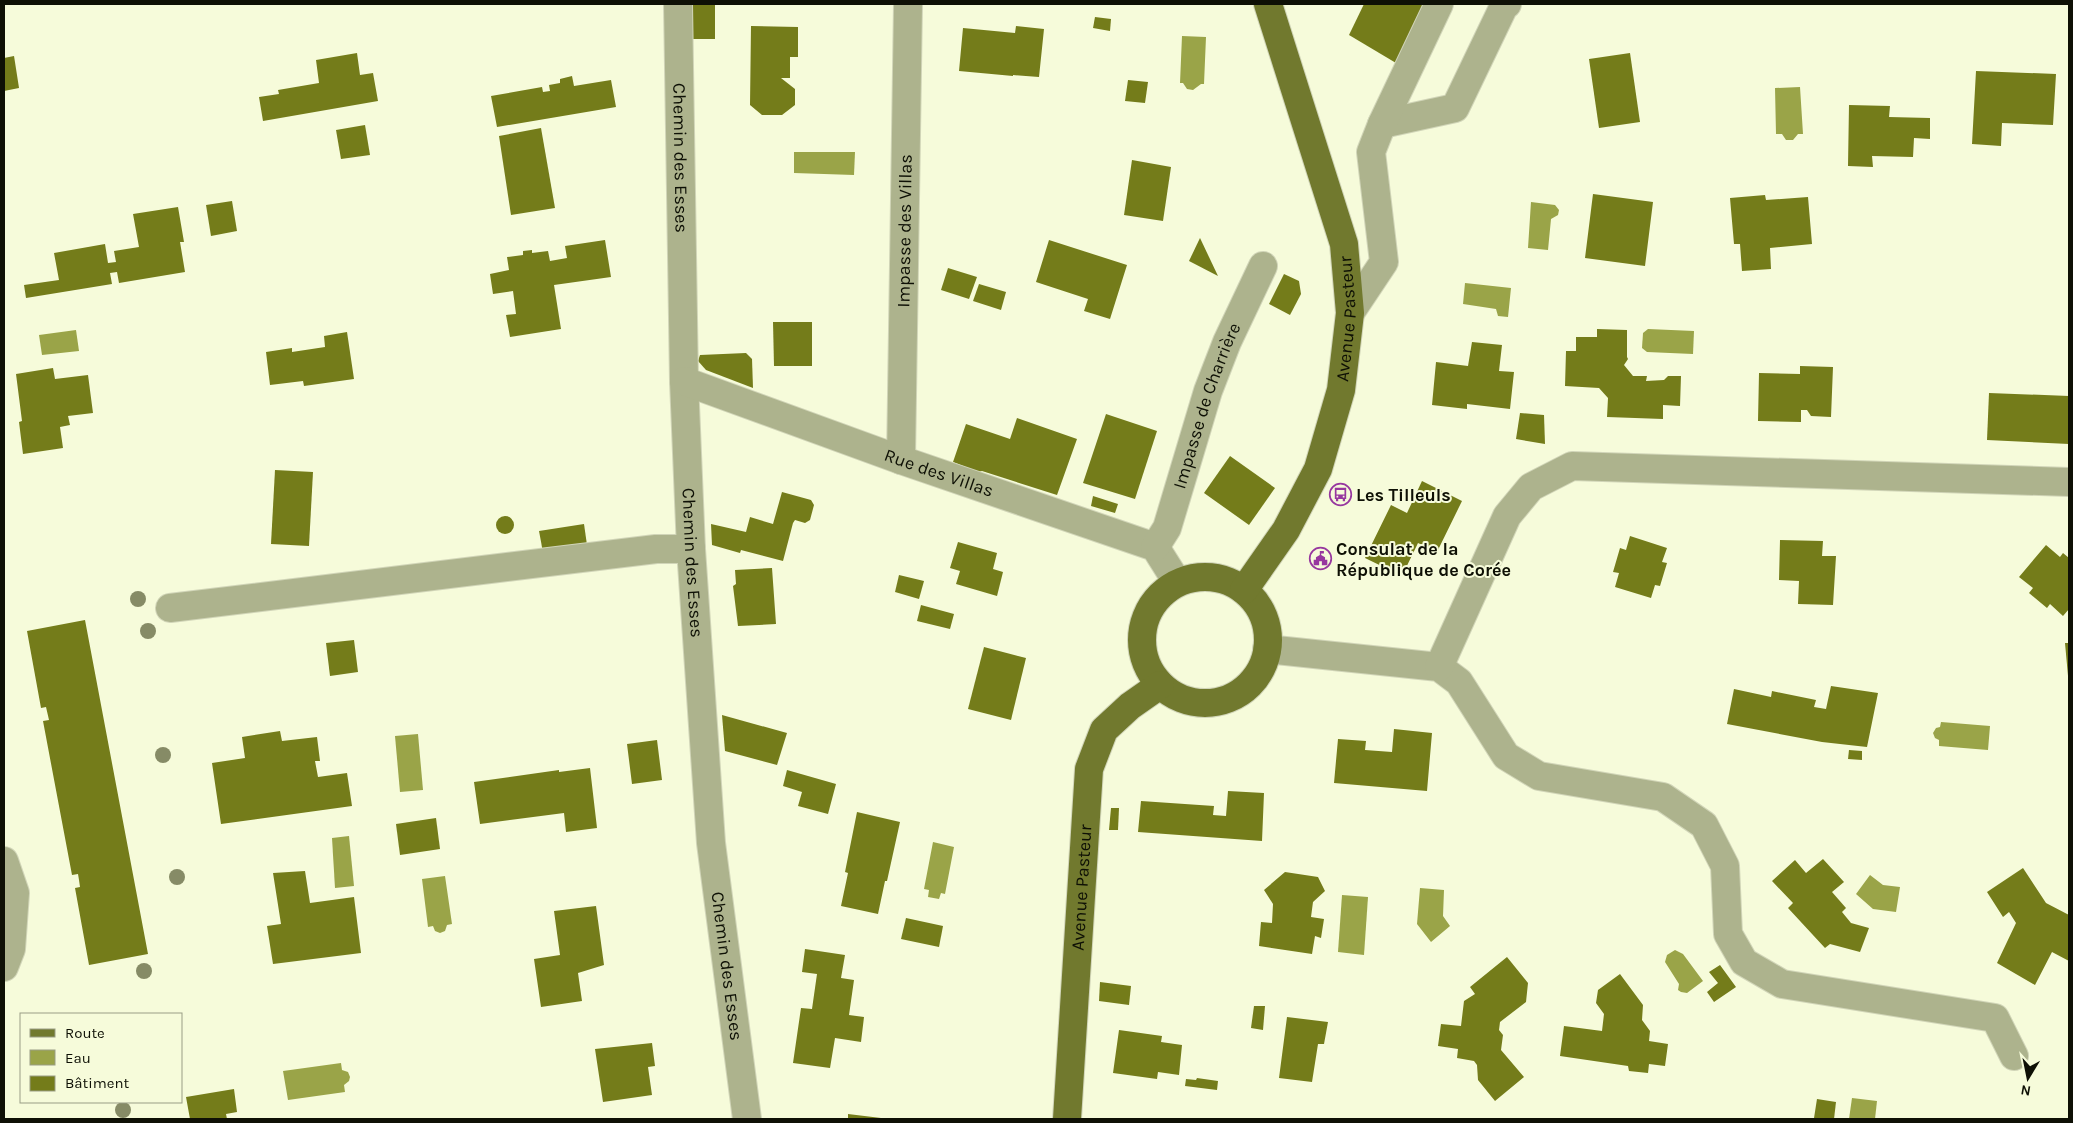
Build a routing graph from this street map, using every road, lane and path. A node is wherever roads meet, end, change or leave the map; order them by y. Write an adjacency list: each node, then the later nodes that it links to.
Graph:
1 (678, 4): 9 (street, Chemin des Esses)
2 (908, 4): 10 (street, Impasse des Villas)
3 (1268, 4): 8 (main road, Avenue Pasteur)
4 (1439, 4): 6 (street)
5 (1507, 4): 6 (street)
6 (1382, 124): 8 (street)
7 (1263, 266): 12 (street, Impasse de Charrière)
8 (1350, 312): 15 (main road, Avenue Pasteur)
9 (684, 380): 10 (street, Rue des Villas); 13 (street, Chemin des Esses)
10 (901, 460): 12 (street, Rue des Villas)
11 (2069, 482): 18 (street)
12 (1155, 547): 14 (street)
13 (691, 549): 16 (street); 23 (street, Chemin des Esses)
14 (1177, 582): 15 (main road); 19 (main road)
15 (1244, 590): 17 (main road)
16 (170, 608)
17 (1267, 649): 18 (street); 19 (main road)
18 (1439, 667): 22 (street)
19 (1160, 685): 24 (main road, Avenue Pasteur)
20 (4, 860): 21 (street)
21 (4, 967)
22 (2014, 1056)
23 (747, 1119)
24 (1067, 1119)

